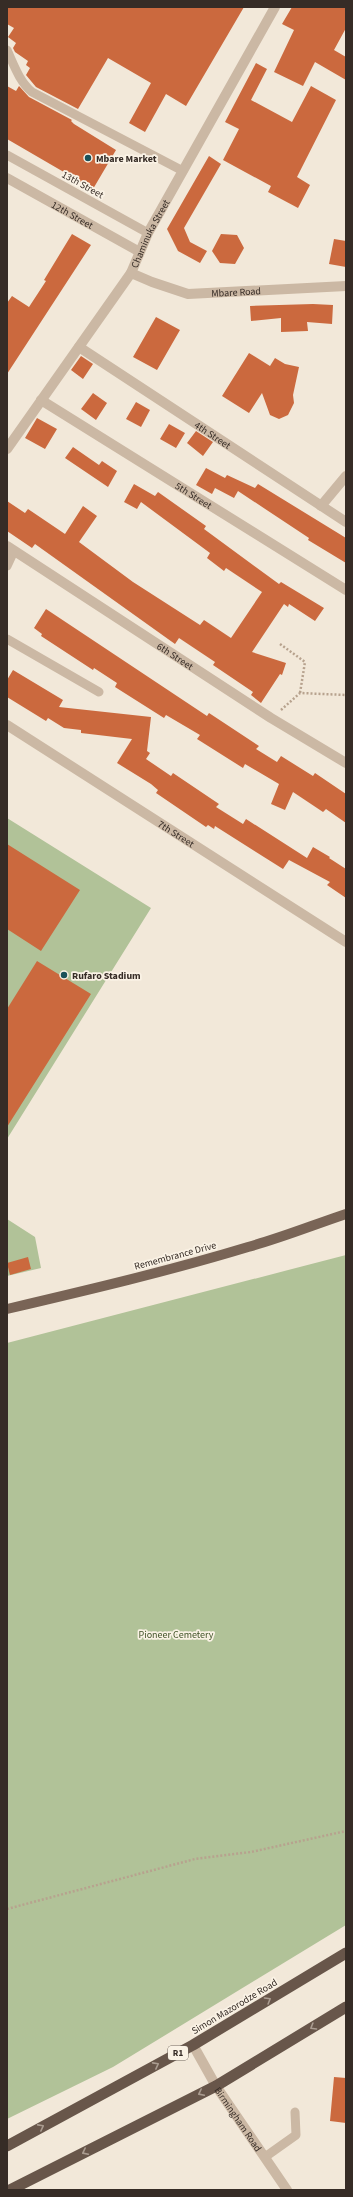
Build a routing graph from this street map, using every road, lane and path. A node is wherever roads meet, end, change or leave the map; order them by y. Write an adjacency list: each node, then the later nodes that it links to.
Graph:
1 (275, 7): 4 (street, Chaminuka Street)
2 (7, 50): 4 (lane)
3 (7, 155): 6 (lane, 13th Street)
4 (183, 172): 6 (street, Chaminuka Street)
5 (7, 178): 7 (street, 12th Street)
6 (148, 233): 7 (street, Chaminuka Street)
7 (138, 251): 8 (street, Chaminuka Street)
8 (131, 273): 9 (street, Mbare Road); 10 (street, Chaminuka Street)
9 (346, 286)
10 (79, 347): 11 (street, Chaminuka Street); 14 (street, 4th Street)
11 (41, 400): 12 (street, Chaminuka Street); 18 (street, 5th Street)
12 (7, 449)
13 (346, 476): 14 (street)
14 (321, 506): 15 (street, 4th Street)
15 (346, 522)
16 (11, 548): 17 (lane); 24 (street, 6th Street)
17 (7, 566)
18 (346, 590)
19 (7, 639): 21 (lane)
20 (280, 644): 22 (path)
21 (99, 692)
22 (300, 693): 23 (path); 24 (path)
23 (346, 695)
24 (271, 718): 26 (street, 6th Street)
25 (7, 725): 27 (street, 7th Street)
26 (346, 764)
27 (346, 942)
28 (346, 1214): 29 (main road, Remembrance Drive)
29 (7, 1309)
30 (346, 1832): 31 (path)
31 (7, 1908)
32 (346, 1953): 34 (highway, Simon Mazorodze Road / R1, one-way to 32)
33 (346, 2007): 35 (highway, one-way to 35)
34 (193, 2045): 35 (street, Birmingham Road); 37 (highway, Simon Mazorodze Road / R1, one-way to 34)
35 (216, 2086): 38 (street, Birmingham Road); 39 (highway, one-way to 39)
36 (295, 2112): 38 (lane)
37 (7, 2146)
38 (265, 2157): 40 (street, Birmingham Road)
39 (10, 2190)
40 (287, 2190)

